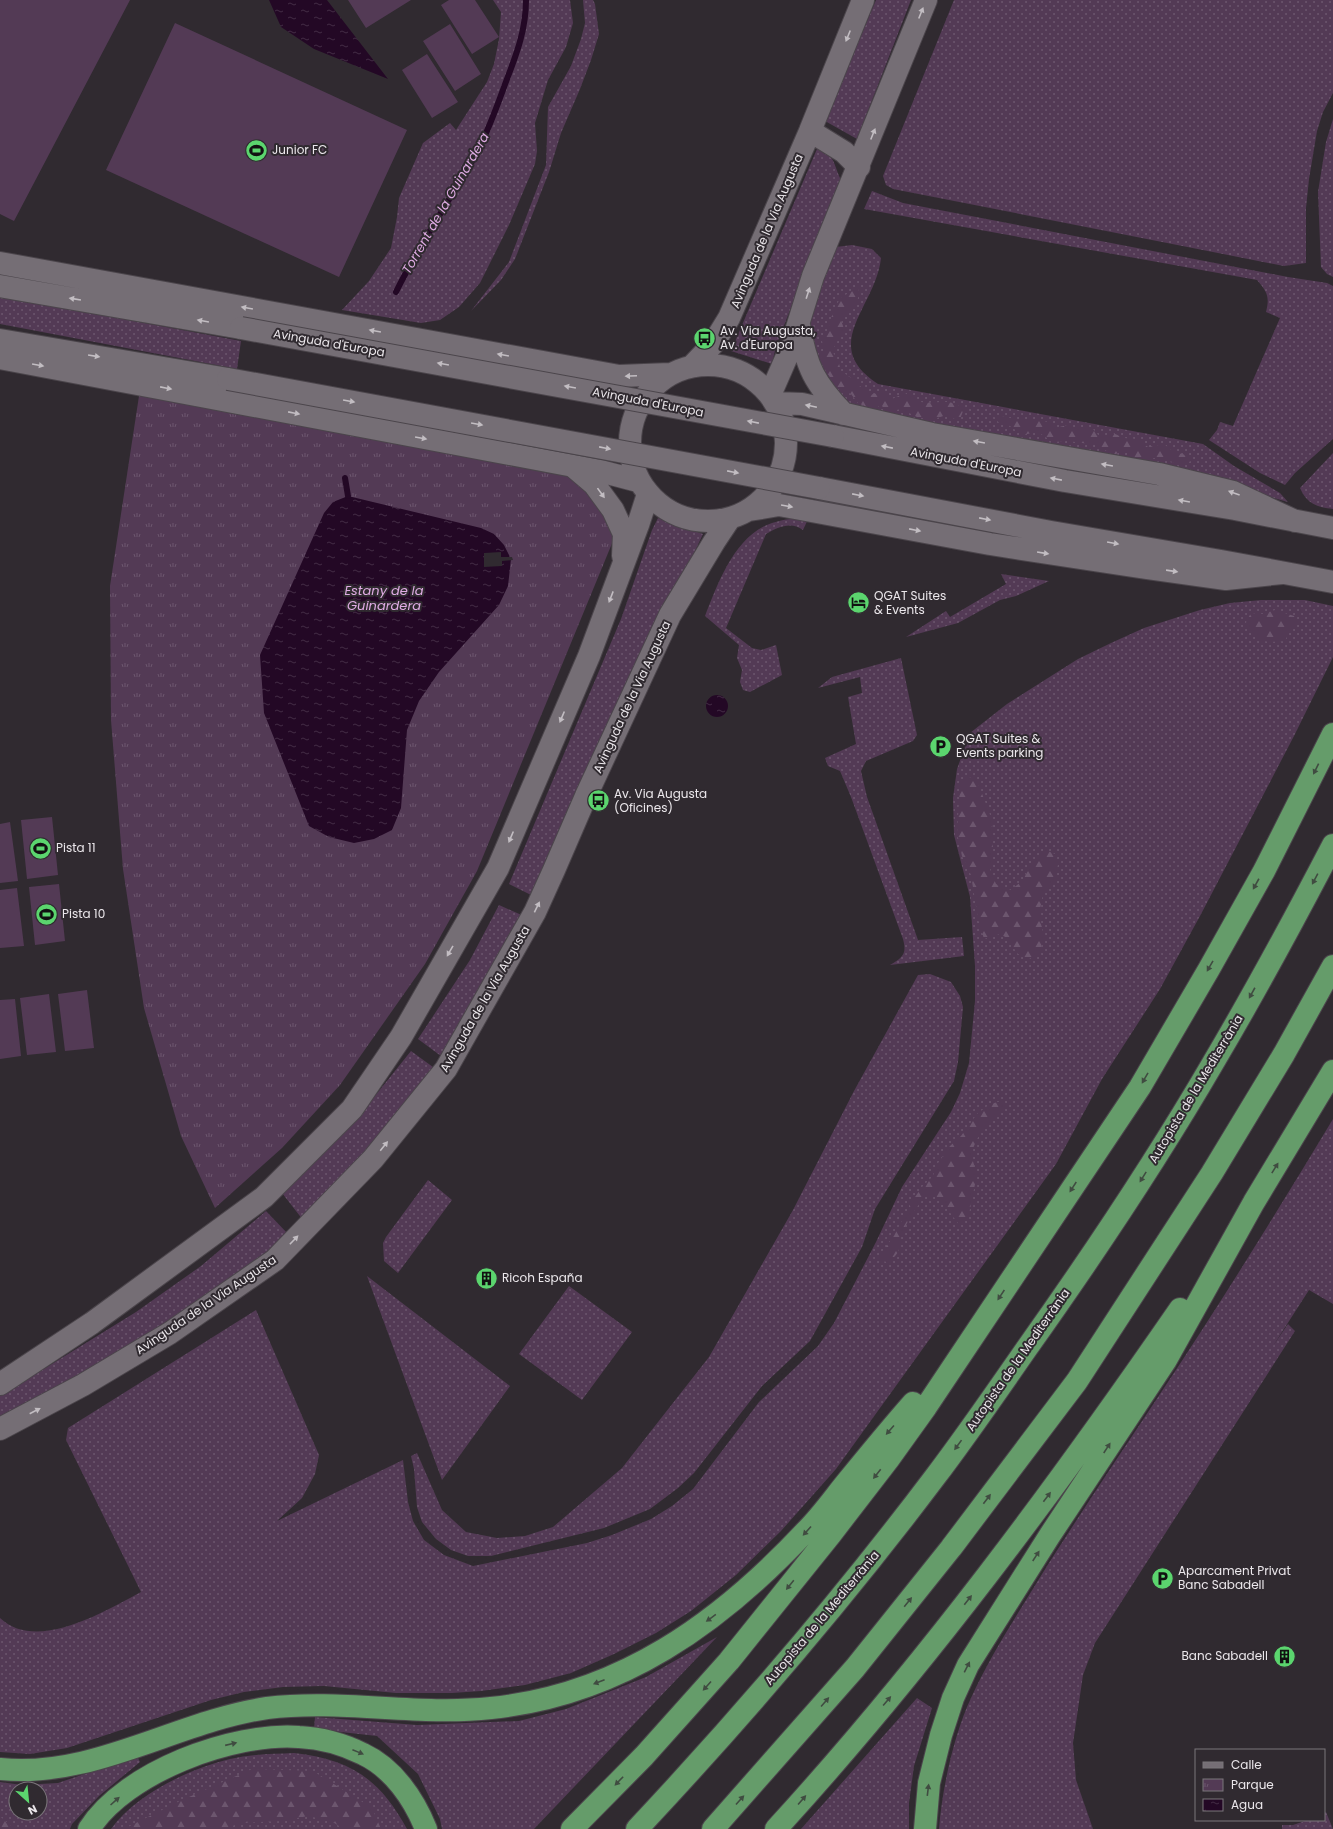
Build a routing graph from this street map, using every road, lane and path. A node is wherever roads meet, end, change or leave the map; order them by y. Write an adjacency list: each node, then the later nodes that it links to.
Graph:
1 (863, 0): 3 (street, Avinguda de la Via Augusta, one-way to 3)
2 (926, 0): 4 (street, one-way to 2)
3 (810, 131): 4 (street); 10 (street, Avinguda de la Via Augusta)
4 (859, 167): 7 (street, one-way to 4)
5 (0, 263): 11 (street, Avinguda d'Europa, one-way to 5)
6 (0, 286): 17 (street, Avinguda d'Europa, one-way to 6, bridge)
7 (799, 322): 12 (street); 13 (street)
8 (0, 340): 20 (street, one-way to 20, bridge)
9 (0, 358): 14 (street, one-way to 14)
10 (692, 366): 11 (street); 12 (street)
11 (670, 374): 15 (street)
12 (773, 399): 13 (street, Avinguda d'Europa, one-way to 12); 16 (street, Avinguda de la Via Augusta)
13 (844, 414): 17 (street, Avinguda d'Europa, one-way to 13)
14 (573, 466): 15 (street); 19 (street, one-way to 19)
15 (643, 488): 16 (street); 19 (street)
16 (740, 514): 20 (street, one-way to 20); 29 (street, Avinguda de la Via Augusta, one-way to 16)
17 (1295, 521): 18 (street, Avinguda d'Europa)
18 (1326, 527)
19 (623, 565): 28 (street, one-way to 28)
20 (1282, 572): 21 (street)
21 (1333, 582)
22 (1333, 734): 27 (highway, one-way to 27)
23 (1333, 845): 34 (highway, Autopista de la Mediterrània, one-way to 34)
24 (1333, 966): 35 (highway, one-way to 24)
25 (1333, 1071): 26 (highway, one-way to 25)
26 (1254, 1202): 36 (highway, one-way to 26); 37 (highway, one-way to 26)
27 (980, 1327): 30 (highway, one-way to 30); 33 (highway, one-way to 33)
28 (0, 1384)
29 (0, 1428)
30 (0, 1769)
31 (89, 1829): 32 (highway, one-way to 32)
32 (426, 1829)
33 (572, 1829)
34 (637, 1829)
35 (714, 1829)
36 (776, 1829)
37 (925, 1829)

